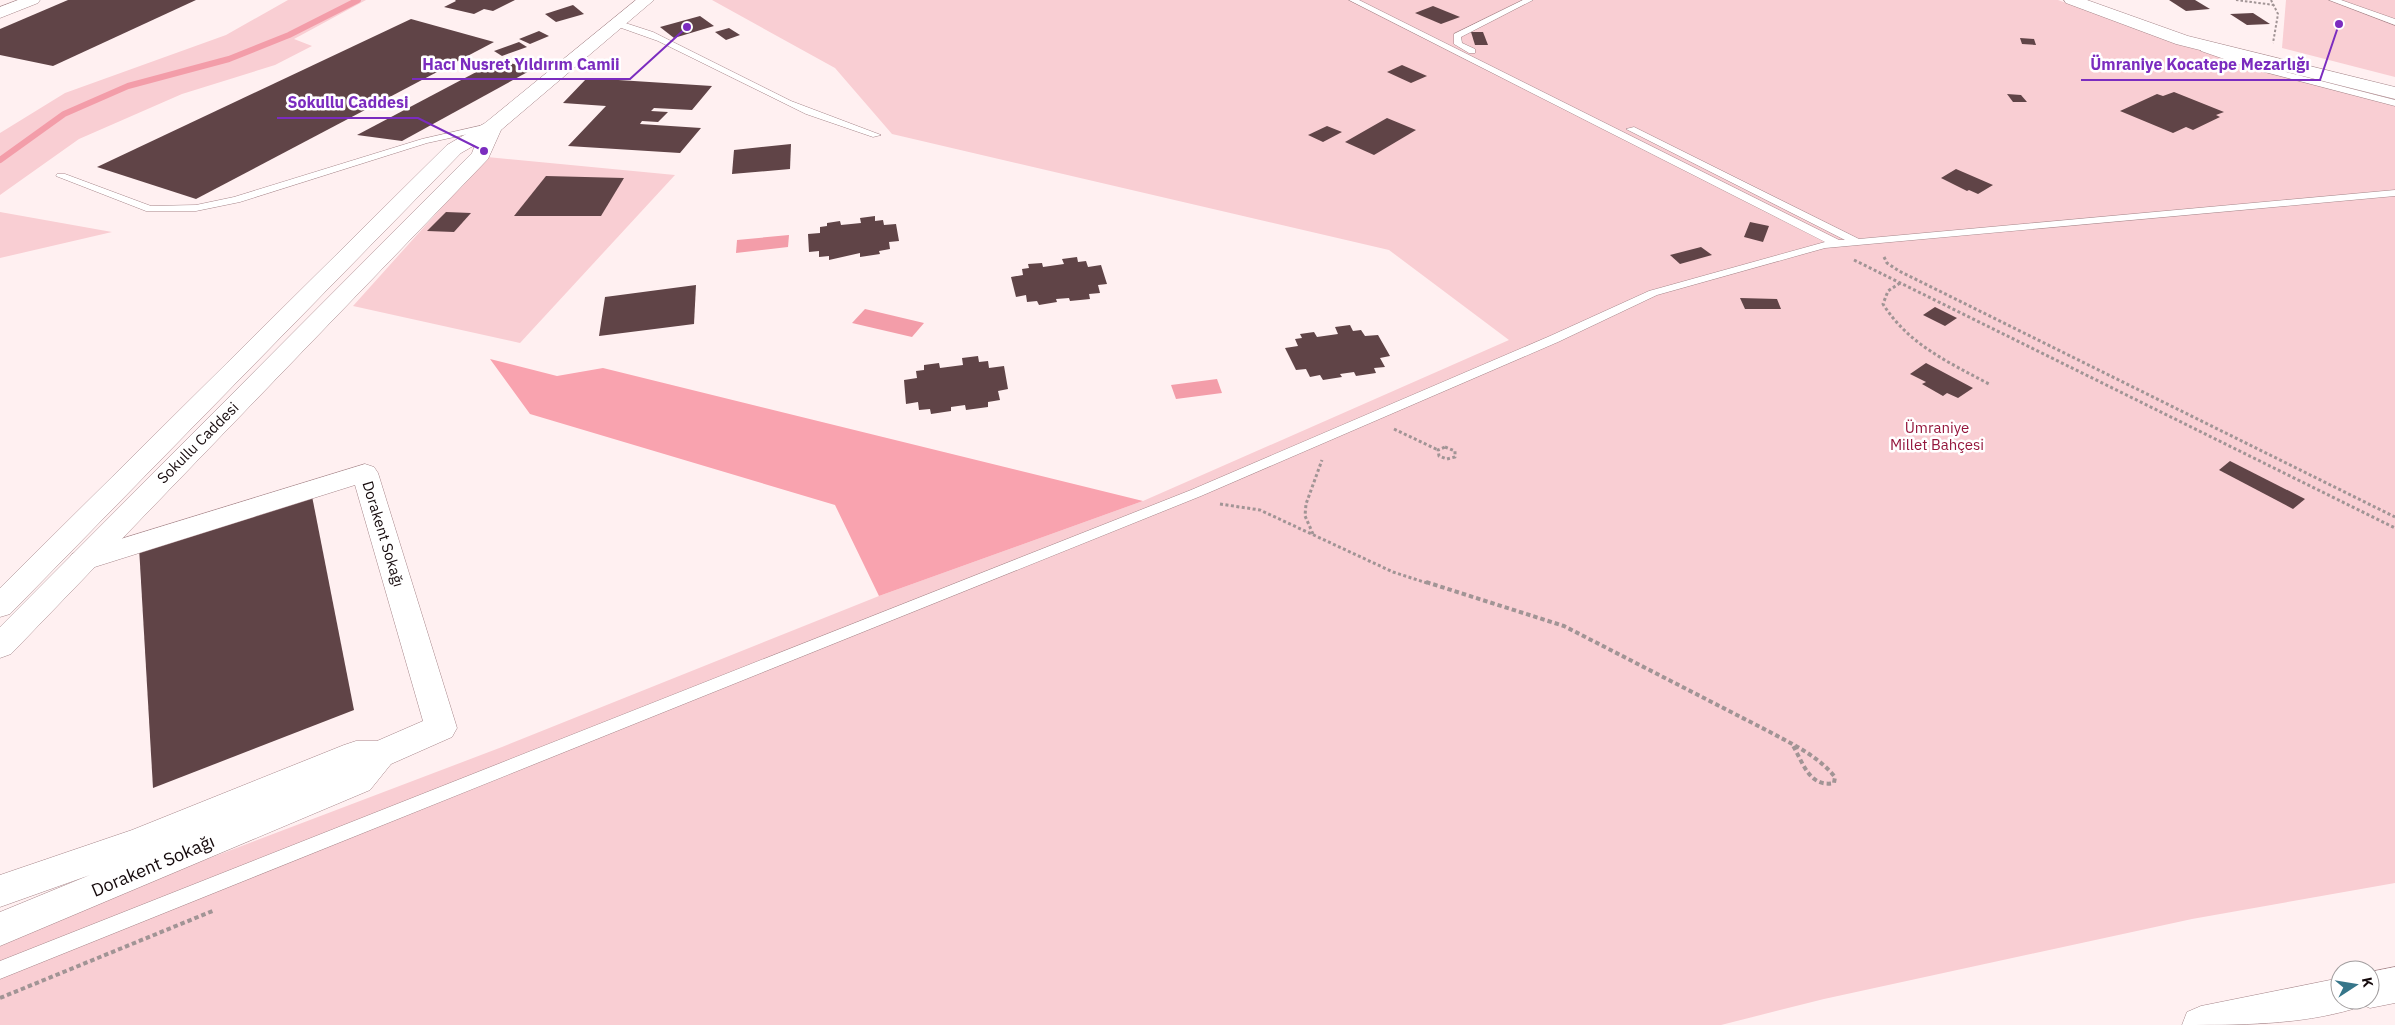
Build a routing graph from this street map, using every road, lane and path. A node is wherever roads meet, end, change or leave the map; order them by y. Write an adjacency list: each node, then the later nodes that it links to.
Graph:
1 (8, 0): 12 (main road)
2 (32, 0): 14 (main road)
3 (646, 0): 16 (main road, Sokullu Caddesi)
4 (1353, 0): 18 (lane)
5 (1370, 0): 18 (lane)
6 (1529, 0): 29 (lane)
7 (2072, 0): 17 (main road)
8 (2102, 0): 19 (main road)
9 (2236, 0): 13 (path)
10 (2272, 0): 13 (path)
11 (2332, 0): 15 (lane)
12 (0, 4)
13 (2274, 5): 19 (path)
14 (0, 13)
15 (2395, 22)
16 (616, 23): 23 (main road, Sokullu Caddesi); 24 (lane)
17 (2182, 40): 21 (main road); 22 (lane)
18 (1434, 41): 30 (lane)
19 (2271, 51): 20 (main road)
20 (2395, 82)
21 (2395, 93)
22 (2395, 103)
23 (492, 127): 25 (lane); 33 (main road, Sokullu Caddesi); 34 (main road, Sokullu Caddesi)
24 (876, 135)
25 (61, 176)
26 (2346, 188): 28 (lane)
27 (2395, 193): 28 (lane)
28 (2370, 195): 29 (lane)
29 (1858, 242): 30 (lane)
30 (1831, 244): 32 (path); 52 (lane)
31 (1885, 250): 40 (path)
32 (1901, 283): 35 (path); 41 (path)
33 (307, 298): 34 (main road); 43 (main road, Sokullu Caddesi)
34 (336, 302): 44 (main road, Sokullu Caddesi)
35 (1989, 384)
36 (1400, 424): 37 (path)
37 (1438, 450): 37 (path)
38 (1314, 461): 42 (path)
39 (1224, 499): 42 (path)
40 (2395, 517)
41 (2395, 528)
42 (1313, 535): 47 (path)
43 (48, 558): 44 (main road); 45 (main road, Sokullu Caddesi)
44 (82, 561): 46 (main road, Sokullu Caddesi); 48 (main road, Dorakent Sokağı)
45 (0, 606)
46 (0, 646)
47 (1792, 744): 47 (path)
48 (379, 754): 49 (main road, Dorakent Sokağı); 51 (main road, Dorakent Sokağı)
49 (0, 891)
50 (221, 908): 55 (path)
51 (0, 929)
52 (0, 970)
53 (2395, 984): 54 (main road)
54 (2380, 988)
55 (0, 998)
56 (2330, 998): 57 (main road)
57 (2201, 1025)

